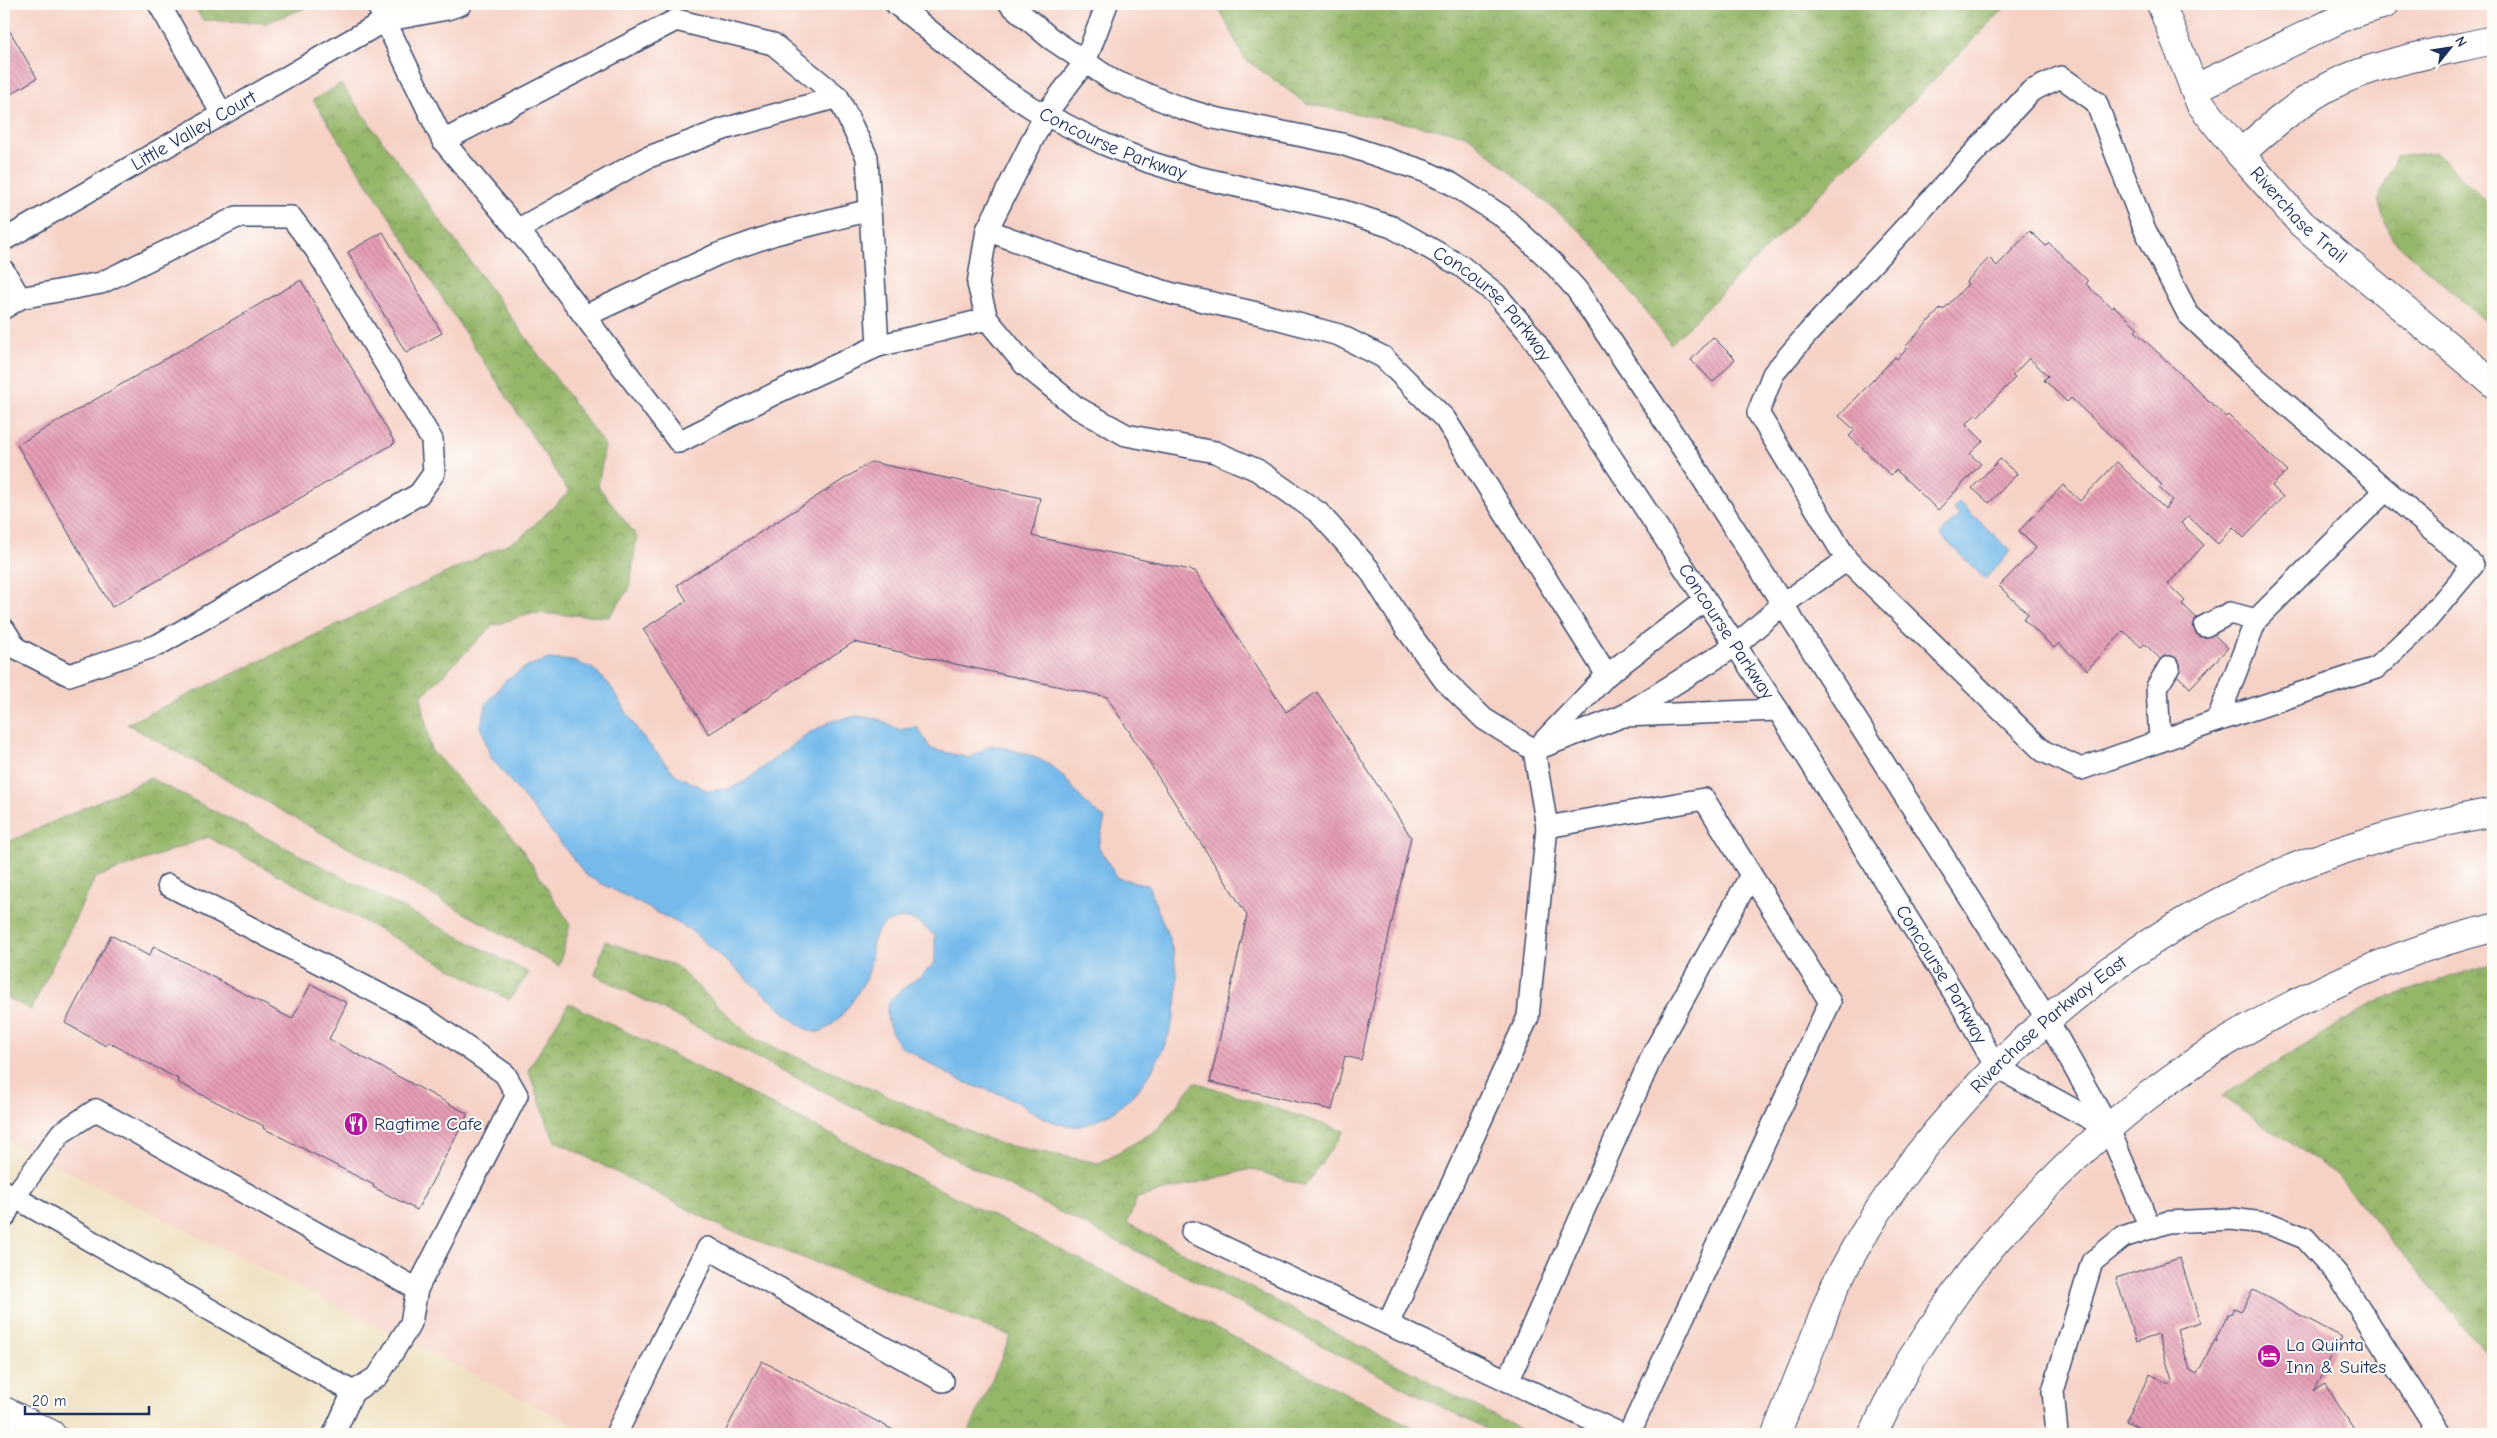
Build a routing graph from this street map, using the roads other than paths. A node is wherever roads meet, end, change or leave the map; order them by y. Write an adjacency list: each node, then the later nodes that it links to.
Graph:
1 (159, 4): 14 (lane)
2 (396, 4): 9 (lane)
3 (461, 4): 9 (lane)
4 (896, 4): 15 (lane, Concourse Parkway)
5 (1010, 4): 11 (lane)
6 (1107, 4): 11 (lane)
7 (2161, 4): 12 (street, Riverchase Trail)
8 (2385, 4): 12 (street)
9 (380, 13): 14 (lane, Little Valley Court); 16 (lane)
10 (2493, 40): 17 (street)
11 (1085, 62): 15 (lane); 31 (lane)
12 (2194, 89): 17 (street, Riverchase Trail)
13 (838, 98): 16 (lane); 18 (lane); 19 (lane)
14 (222, 114): 21 (lane, Little Valley Court)
15 (1045, 115): 20 (lane); 30 (lane, Concourse Parkway)
16 (443, 141): 19 (lane)
17 (2240, 154): 27 (street, Riverchase Trail)
18 (870, 210): 24 (lane); 26 (lane)
19 (517, 230): 24 (lane)
20 (987, 230): 25 (lane); 37 (lane)
21 (4, 240)
22 (4, 271): 23 (lane)
23 (12, 303): 34 (lane)
24 (585, 316): 26 (lane)
25 (987, 319): 26 (lane); 42 (lane)
26 (878, 346)
27 (2493, 383)
28 (2386, 490): 29 (lane); 32 (lane); 40 (lane)
29 (1848, 560): 31 (lane); 41 (lane)
30 (1706, 600): 35 (lane, Concourse Parkway); 37 (lane)
31 (1783, 604): 35 (lane); 48 (lane)
32 (2256, 620): 33 (lane); 40 (lane)
33 (2205, 626)
34 (4, 629)
35 (1735, 646): 38 (lane, Concourse Parkway); 39 (lane)
36 (2169, 667): 41 (lane)
37 (1607, 674): 42 (lane)
38 (1778, 710): 39 (lane); 49 (lane, Concourse Parkway)
39 (1623, 716): 42 (lane)
40 (2217, 721): 41 (lane)
41 (2160, 741)
42 (1534, 750): 44 (lane)
43 (2493, 812): 48 (street, Riverchase Parkway East)
44 (1548, 827): 45 (lane); 56 (lane)
45 (1751, 875): 57 (lane); 65 (lane)
46 (168, 885): 55 (lane)
47 (2493, 928): 50 (street)
48 (2047, 1019): 49 (street, Riverchase Parkway East); 50 (lane)
49 (1996, 1067): 50 (lane, Concourse Parkway); 66 (street, Riverchase Parkway East)
50 (2109, 1129): 53 (lane); 67 (street)
51 (9, 1194): 52 (lane); 55 (lane); 59 (lane)
52 (4, 1218)
53 (2150, 1228): 68 (lane); 69 (lane)
54 (1192, 1232): 56 (lane)
55 (417, 1289): 59 (lane)
56 (1388, 1324): 57 (lane)
57 (1508, 1380): 64 (lane)
58 (943, 1381): 63 (lane)
59 (353, 1392): 62 (lane)
60 (4, 1411): 61 (street)
61 (51, 1434)
62 (334, 1434)
63 (616, 1434)
64 (1621, 1434)
65 (1628, 1434)
66 (1776, 1434)
67 (1873, 1434)
68 (2057, 1434)
69 (2440, 1434)

